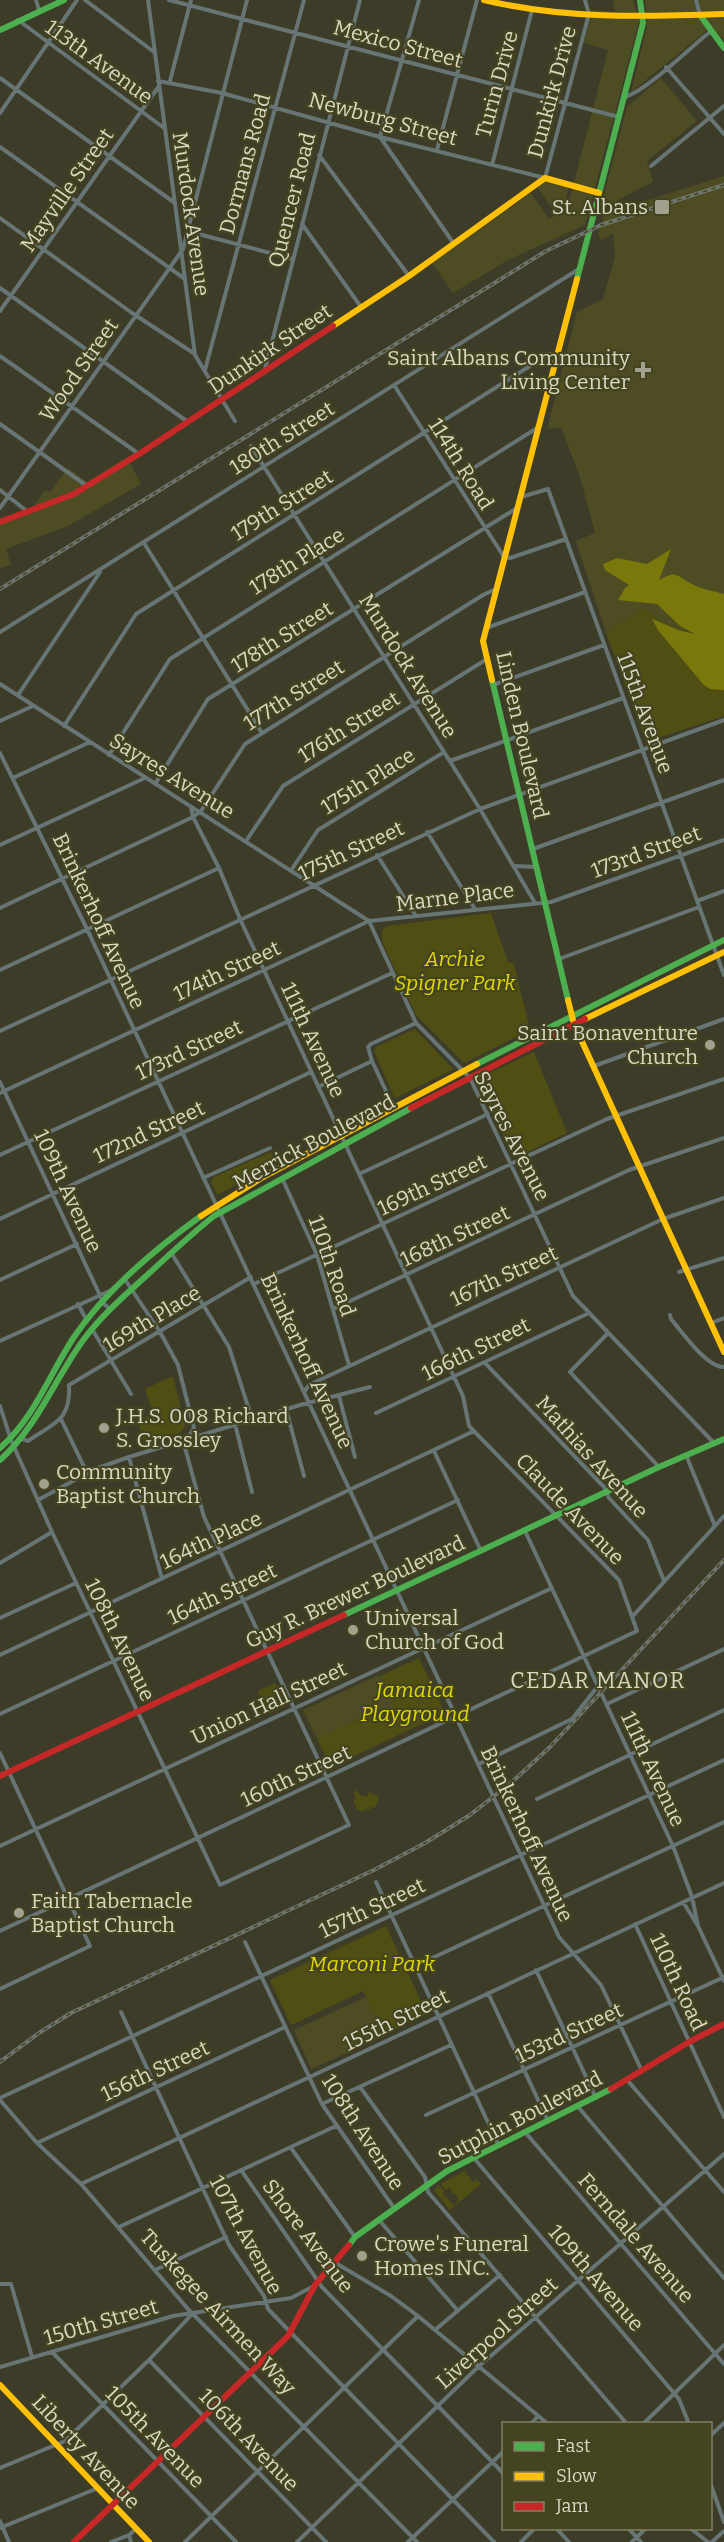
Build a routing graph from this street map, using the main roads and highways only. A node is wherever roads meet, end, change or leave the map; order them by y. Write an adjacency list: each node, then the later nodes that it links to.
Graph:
1 (64, 0): 8 (main road)
2 (484, 0): 4 (main road)
3 (640, 0): 7 (main road, Linden Boulevard)
4 (498, 2): 7 (main road)
5 (724, 14): 6 (main road)
6 (700, 15): 7 (main road); 9 (main road)
7 (643, 16): 11 (main road, Linden Boulevard)
8 (0, 30)
9 (724, 48)
10 (545, 178): 11 (main road, Newburg Street); 12 (main road, Dunkirk Street)
11 (599, 193): 15 (main road, Linden Boulevard)
12 (0, 522)
13 (724, 940): 15 (main road, Merrick Boulevard)
14 (724, 952): 16 (main road, Merrick Boulevard)
15 (572, 1015): 16 (main road, Linden Boulevard); 19 (main road, Merrick Boulevard)
16 (574, 1024): 17 (main road, Linden Boulevard); 20 (main road, Merrick Boulevard)
17 (724, 1352)
18 (724, 1439): 21 (main road, Guy R. Brewer Boulevard)
19 (0, 1448)
20 (0, 1460)
21 (0, 1776)
22 (724, 2024): 24 (main road, Sutphin Boulevard)
23 (0, 2385): 24 (main road, Liberty Avenue)
24 (113, 2504): 25 (main road, Sutphin Boulevard); 26 (main road, Liberty Avenue)
25 (74, 2542)
26 (149, 2542)

